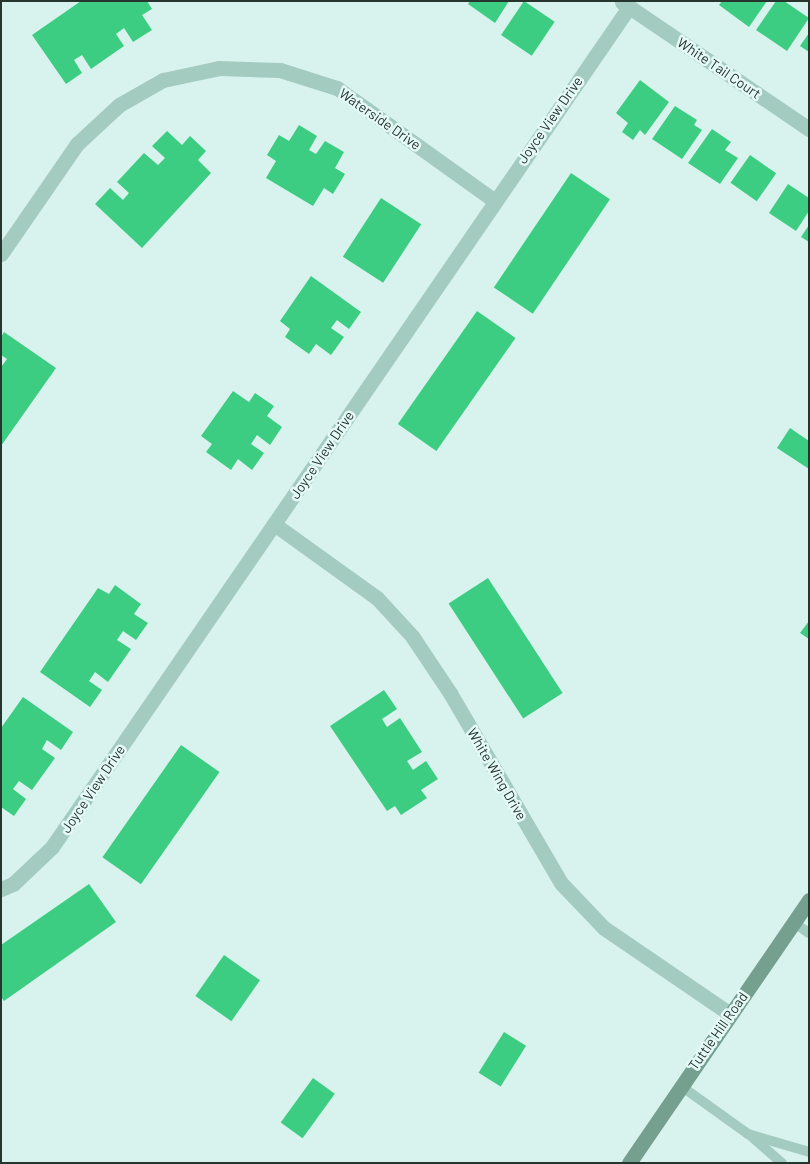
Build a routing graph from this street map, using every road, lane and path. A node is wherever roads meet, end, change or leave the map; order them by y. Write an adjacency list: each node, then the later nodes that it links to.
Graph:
1 (624, 4): 2 (street, White Tail Court); 3 (street, Joyce View Drive)
2 (809, 129)
3 (495, 200): 4 (street, Waterside Drive); 5 (street, Joyce View Drive)
4 (1, 254)
5 (274, 524): 6 (street, Joyce View Drive); 10 (street, White Wing Drive)
6 (1, 889)
7 (809, 900): 8 (main road, Tuttle Hill Road)
8 (793, 922): 9 (lane); 10 (main road, Tuttle Hill Road)
9 (809, 933)
10 (730, 1014): 11 (main road, Tuttle Hill Road)
11 (681, 1086): 12 (lane); 14 (main road, Tuttle Hill Road)
12 (748, 1134): 13 (lane); 15 (lane)
13 (809, 1152)
14 (629, 1163)
15 (782, 1163)

